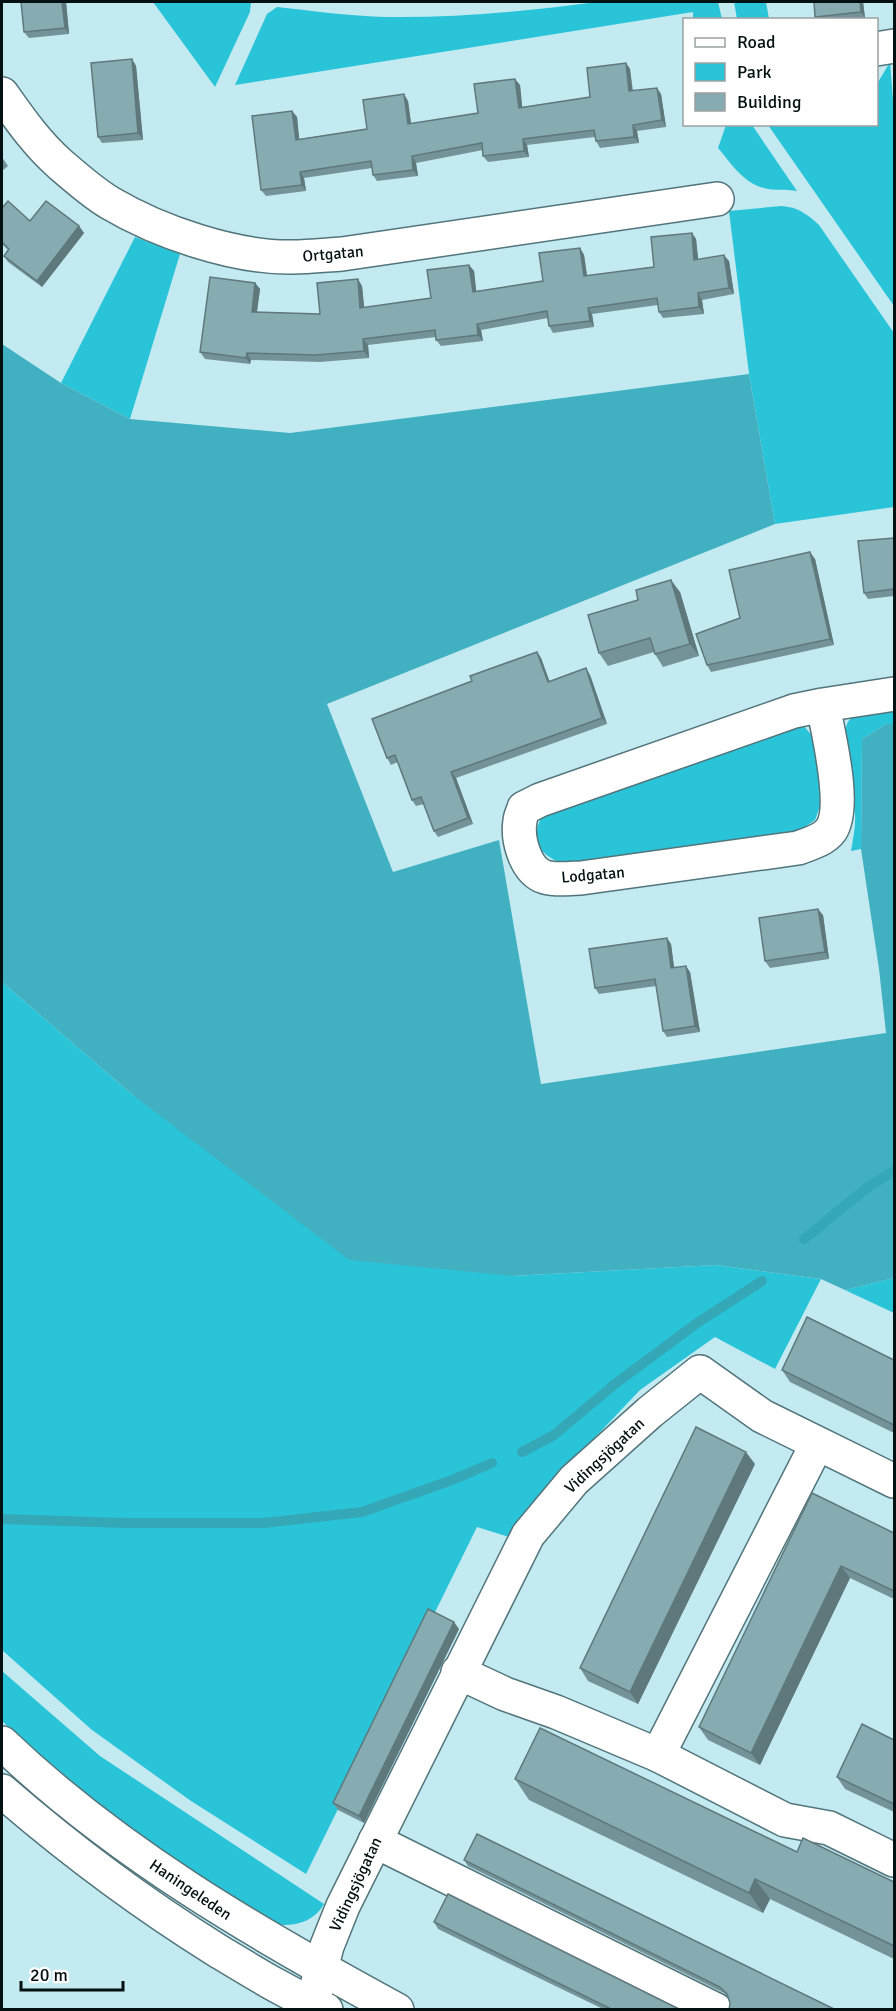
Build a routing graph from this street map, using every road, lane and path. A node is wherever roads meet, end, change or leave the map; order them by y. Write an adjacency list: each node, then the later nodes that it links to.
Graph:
1 (894, 46): 2 (street)
2 (878, 48)
3 (2, 94): 4 (street, Ortgatan)
4 (717, 199)
5 (894, 694): 6 (street, Lodgatan)
6 (824, 705): 6 (street, Lodgatan)
7 (817, 1444): 8 (street, Vidingsjögatan); 9 (street, Vidingsjögatan); 11 (street)
8 (894, 1481)
9 (458, 1672): 11 (street); 13 (street, Vidingsjögatan)
10 (2, 1743): 15 (street, Haningeleden)
11 (658, 1755): 14 (street)
12 (2, 1791): 16 (street)
13 (375, 1841): 15 (street, Vidingsjögatan); 18 (street)
14 (894, 1860)
15 (321, 1968): 16 (street, Vidingsjögatan); 17 (street, Haningeleden)
16 (316, 2008)
17 (397, 2010)
18 (716, 2010)

